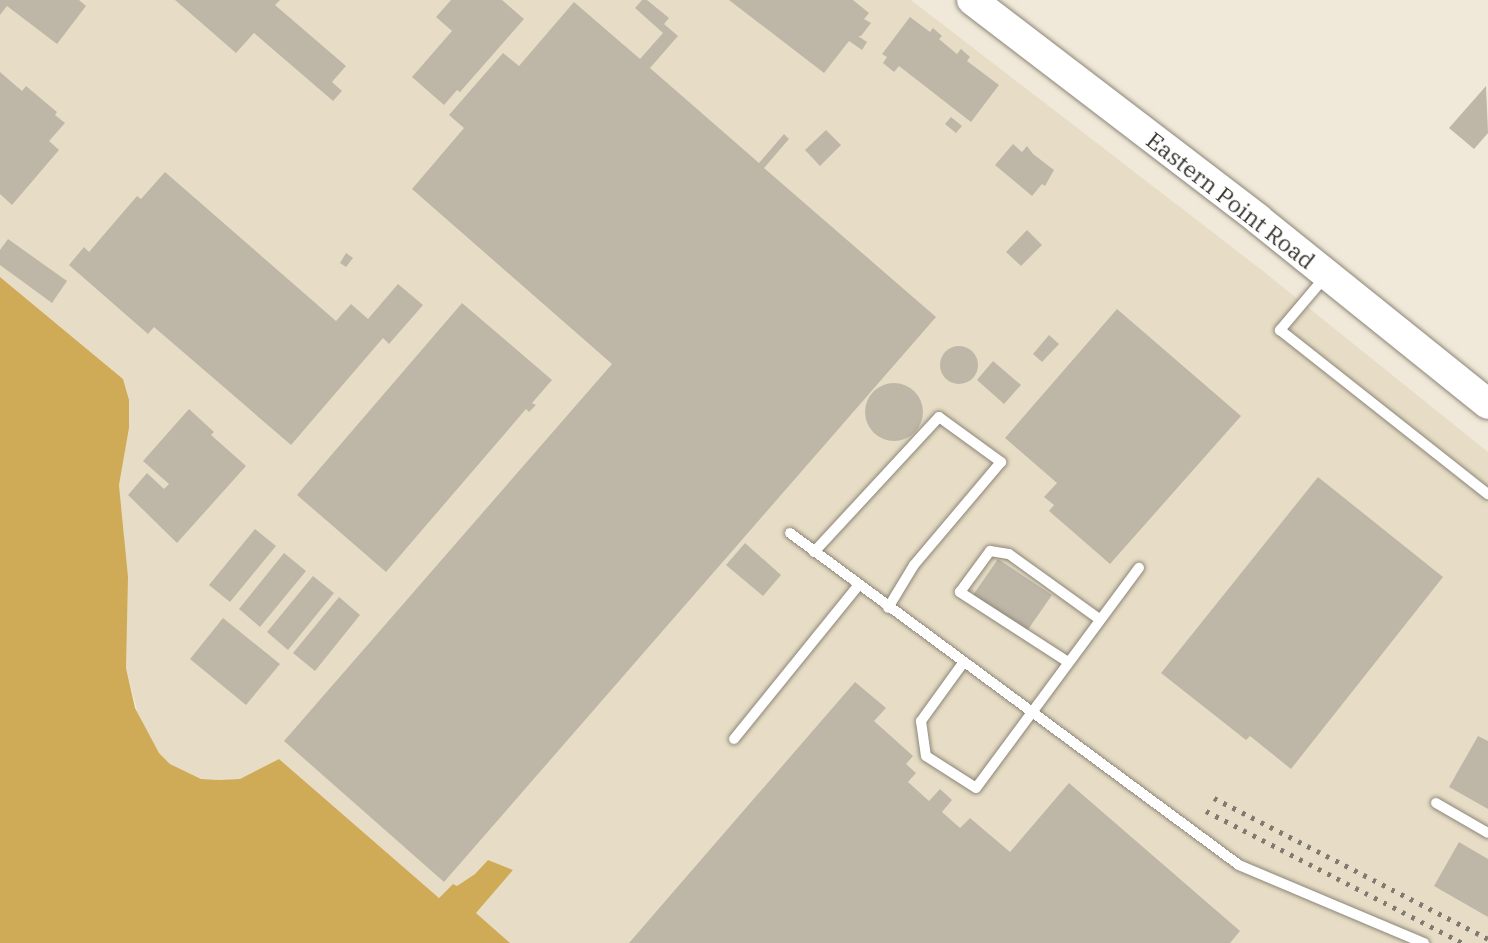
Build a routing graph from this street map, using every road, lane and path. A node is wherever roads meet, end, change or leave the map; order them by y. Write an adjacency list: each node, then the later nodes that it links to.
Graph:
1 (972, 0): 2 (main road, Eastern Point Road)
2 (1327, 275): 3 (main road, Eastern Point Road); 4 (lane)
3 (1488, 404)
4 (1488, 494)
5 (790, 533): 6 (lane)
6 (814, 552): 8 (lane); 9 (lane)
7 (1139, 568): 10 (lane)
8 (858, 586): 9 (lane); 14 (lane)
9 (888, 608): 12 (lane)
10 (1099, 619): 11 (lane); 11 (lane)
11 (1068, 662): 13 (lane)
12 (963, 663): 13 (lane); 13 (lane)
13 (1031, 714): 17 (lane)
14 (734, 739)
15 (1436, 803): 16 (lane)
16 (1488, 833)
17 (1424, 943)

